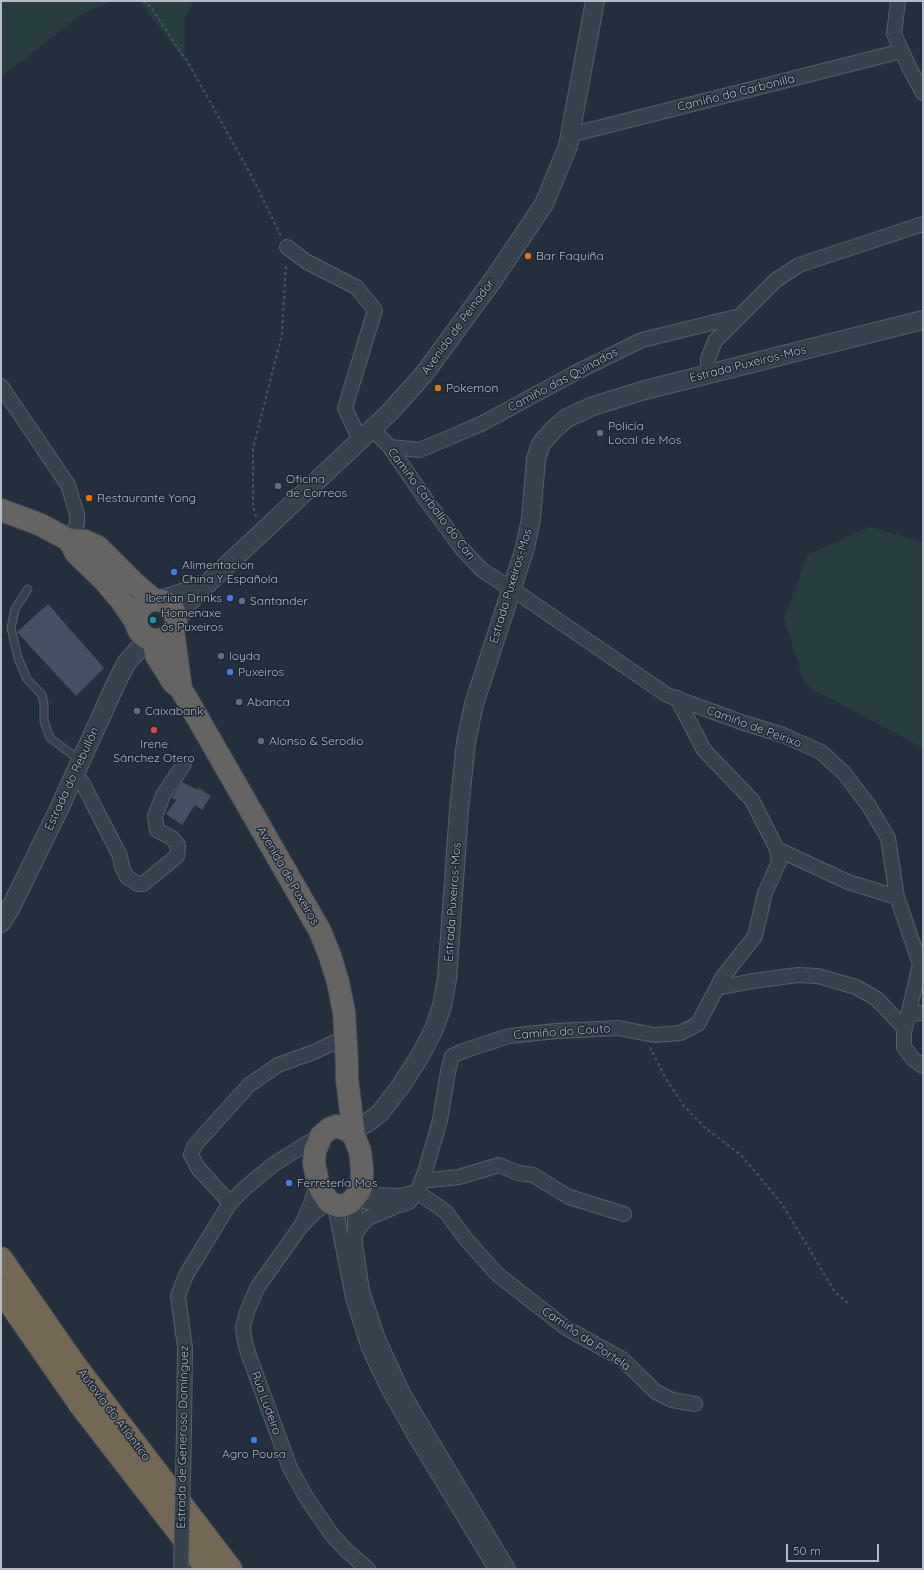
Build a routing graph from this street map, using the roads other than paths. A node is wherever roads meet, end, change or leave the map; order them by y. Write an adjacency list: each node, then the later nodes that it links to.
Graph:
1 (594, 1): 5 (street, Avenida de Peinador)
2 (898, 1): 3 (street)
3 (902, 51): 4 (street); 5 (street, Camiño da Carbonilla)
4 (923, 93)
5 (570, 135): 12 (street, Avenida de Peinador)
6 (923, 224): 8 (street)
7 (286, 247): 12 (street, Camiño Carballo do Can)
8 (740, 316): 10 (street); 13 (street, Camiño das Quinadas)
9 (923, 320): 10 (street, Estrada Puxeiros-Mos)
10 (708, 374): 18 (street, Estrada Puxeiros-Mos)
11 (1, 386): 15 (street)
12 (366, 434): 13 (street, Camiño Carballo do Can); 16 (street, Avenida de Peinador)
13 (390, 447): 18 (street, Camiño Carballo do Can)
14 (1, 510): 15 (highway)
15 (69, 540): 19 (highway); 20 (highway)
16 (207, 584): 19 (street, Avenida de Peinador); 21 (street, Avenida de Peinador)
17 (28, 588): 25 (lane)
18 (512, 589): 24 (street, Camiño de Peirixo); 38 (street, Estrada Puxeiros-Mos)
19 (158, 600): 20 (highway); 21 (highway)
20 (135, 620): 22 (highway)
21 (175, 626): 22 (highway); 23 (highway, Avenida de Puxeiros)
22 (151, 640): 23 (highway, Avenida de Puxeiros); 25 (street, Estrada do Rebullón)
23 (181, 689): 35 (highway, Avenida de Puxeiros)
24 (677, 698): 28 (street, Camiño do Couto); 29 (street, Camiño de Peirixo)
25 (81, 758): 27 (street, Estrada do Rebullón)
26 (184, 764): 27 (street)
27 (72, 779): 30 (street, Estrada do Rebullón)
28 (777, 849): 29 (street); 31 (street, Camiño do Couto)
29 (897, 897): 33 (street, Camiño de Peirixo)
30 (1, 923)
31 (717, 988): 34 (street); 42 (street, Camiño do Couto)
32 (923, 1013): 33 (street)
33 (908, 1014): 34 (street, Camiño de Peirixo)
34 (905, 1029): 36 (street, Camiño de Peirixo)
35 (346, 1037): 37 (highway, Avenida de Puxeiros); 44 (street)
36 (923, 1066)
37 (347, 1079): 39 (highway); 39 (highway, Avenida de Puxeiros)
38 (378, 1115): 39 (street, Estrada Puxeiros-Mos); 39 (street)
39 (344, 1130): 40 (street, Estrada de Generoso Domínguez); 41 (highway); 43 (highway, Avenida de Puxeiros)
40 (288, 1156): 41 (street); 44 (street, Estrada de Generoso Domínguez)
41 (316, 1173): 45 (highway); 48 (street, Rúa Ludeiro)
42 (419, 1186): 43 (street); 46 (street); 47 (street); 52 (street, Camiño da Portela)
43 (358, 1191): 45 (highway); 46 (street); 49 (street)
44 (230, 1203): 53 (street, Estrada de Generoso Domínguez, bridge)
45 (331, 1203): 48 (street, Rúa Ludeiro); 57 (street)
46 (397, 1206): 49 (street)
47 (624, 1214)
48 (301, 1226): 56 (street, Rúa Ludeiro)
49 (355, 1235): 58 (street)
50 (1, 1258): 55 (highway, Autovía do Atlántico)
51 (1, 1291): 54 (highway, Autovía do Atlántico)
52 (695, 1404)
53 (181, 1569)
54 (207, 1569)
55 (231, 1569)
56 (368, 1569)
57 (496, 1569)
58 (508, 1569)

